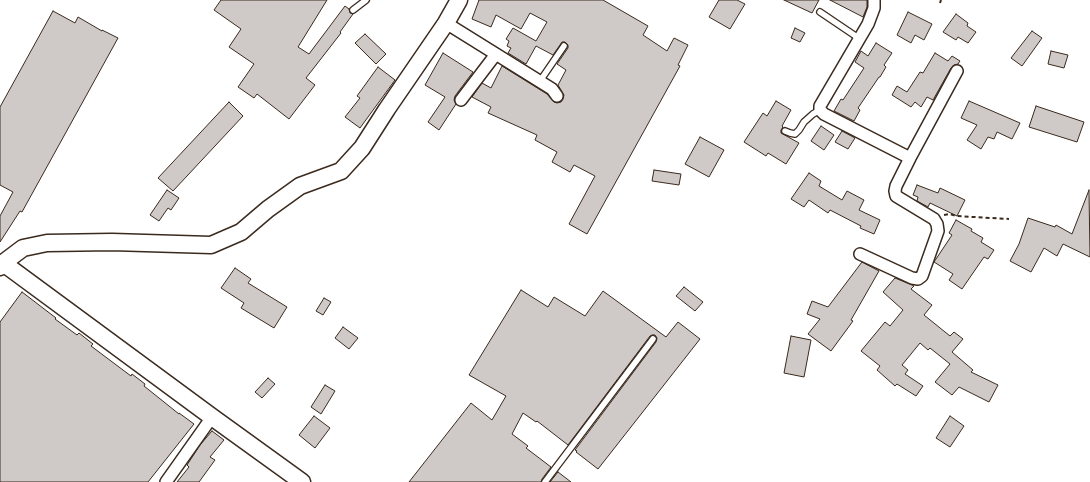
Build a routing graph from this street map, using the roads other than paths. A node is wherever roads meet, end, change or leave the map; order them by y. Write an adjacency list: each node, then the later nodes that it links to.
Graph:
1 (366, 0): 4 (lane)
2 (459, 0): 6 (street)
3 (874, 0): 7 (street)
4 (353, 10)
5 (820, 12): 7 (lane)
6 (446, 23): 9 (street); 18 (street)
7 (860, 39): 14 (street)
8 (564, 46): 11 (lane)
9 (496, 54): 11 (street); 13 (street)
10 (957, 72): 16 (street)
11 (540, 81): 12 (street)
12 (557, 96)
13 (461, 100)
14 (820, 110): 15 (lane); 16 (street)
15 (785, 131)
16 (910, 158): 17 (street)
17 (860, 254)
18 (1, 264): 20 (street)
19 (654, 338): 23 (lane)
20 (212, 417): 21 (street); 22 (street)
21 (166, 482)
22 (302, 482)
23 (545, 482)

